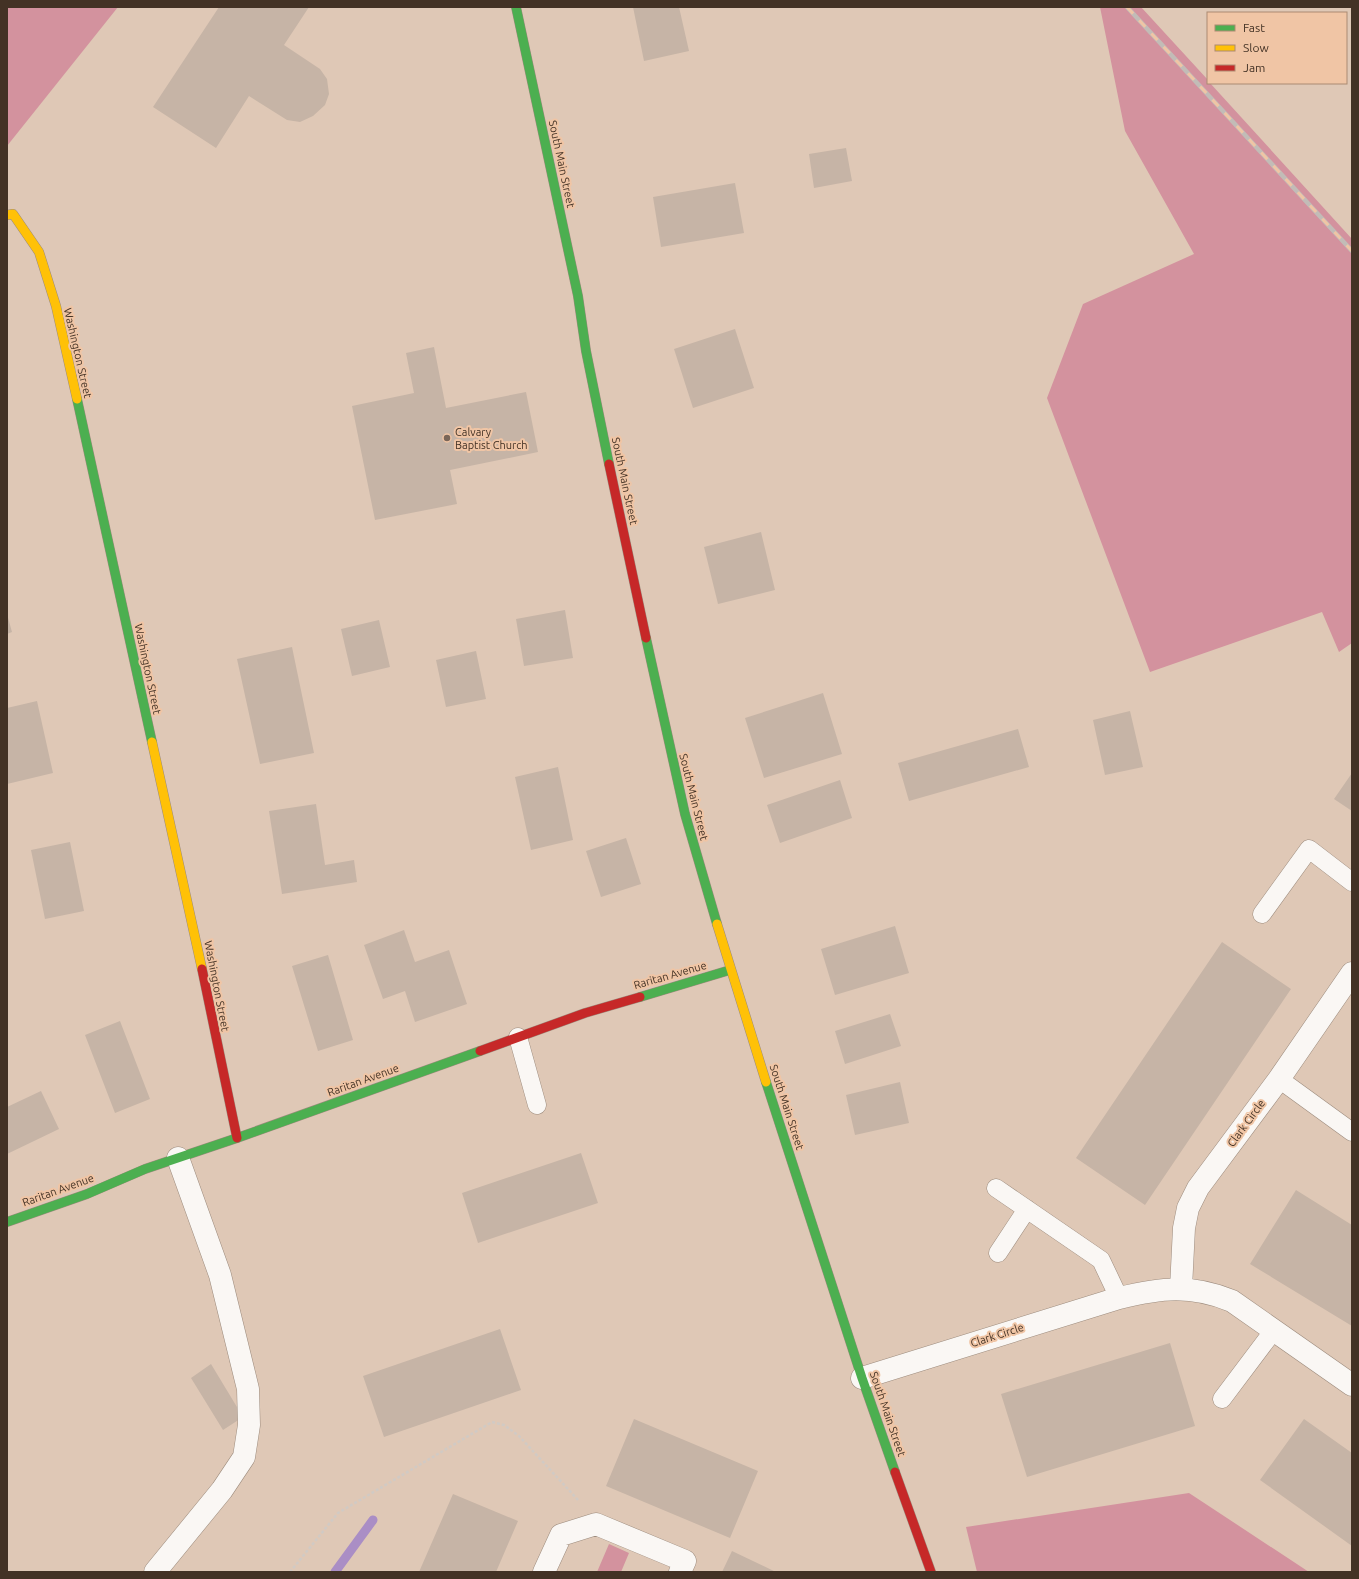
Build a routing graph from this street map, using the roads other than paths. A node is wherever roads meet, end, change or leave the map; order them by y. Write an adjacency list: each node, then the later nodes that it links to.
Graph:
1 (516, 7): 5 (street, South Main Street)
2 (10, 214): 11 (street, Washington Street)
3 (1352, 882): 4 (lane)
4 (1262, 914)
5 (730, 970): 7 (street, Raritan Avenue); 20 (street, South Main Street)
6 (1352, 973): 8 (street, Clark Circle)
7 (518, 1037): 9 (lane); 11 (street, Raritan Avenue)
8 (1279, 1079): 10 (lane); 17 (street, Clark Circle)
9 (537, 1105)
10 (1352, 1132)
11 (237, 1138): 12 (street, Raritan Avenue)
12 (178, 1158): 15 (street, Raritan Avenue); 23 (street)
13 (996, 1188): 14 (lane)
14 (1028, 1209): 16 (lane); 18 (lane)
15 (7, 1222)
16 (998, 1253)
17 (1181, 1288): 18 (street, Clark Circle); 19 (street, Clark Circle)
18 (1119, 1298): 20 (street, Clark Circle)
19 (1274, 1330): 21 (street, Clark Circle); 22 (lane)
20 (862, 1378): 26 (street, South Main Street)
21 (1352, 1385)
22 (1222, 1399)
23 (155, 1572)
24 (544, 1572): 25 (street)
25 (680, 1572)
26 (931, 1572)

